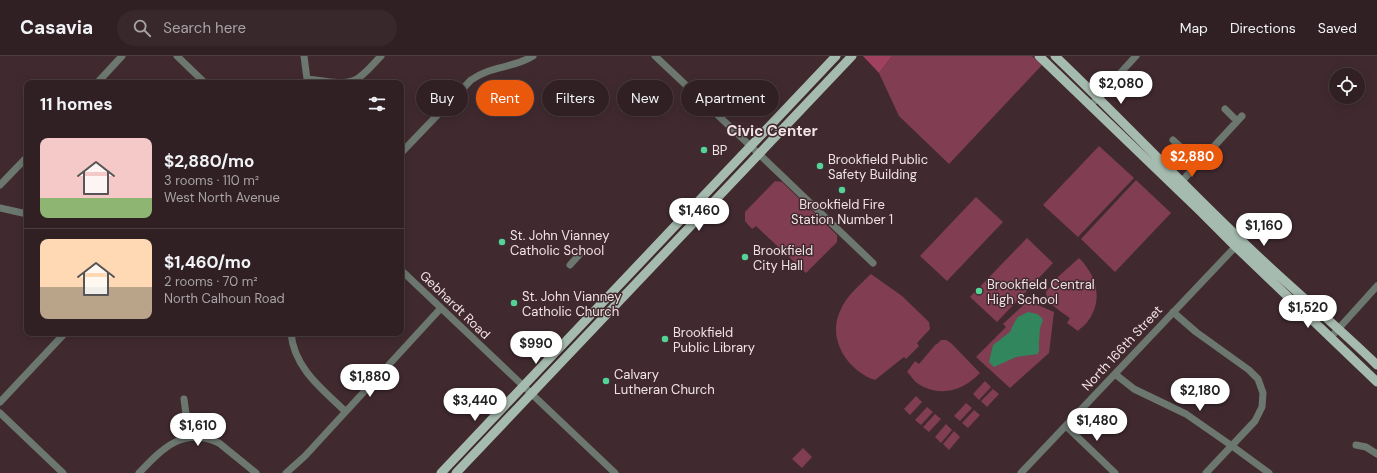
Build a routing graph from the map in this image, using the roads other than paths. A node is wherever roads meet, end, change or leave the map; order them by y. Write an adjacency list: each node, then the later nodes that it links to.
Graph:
1 (122, 56): 12 (street)
2 (177, 56): 13 (street)
3 (304, 56): 14 (street)
4 (381, 56): 15 (street)
5 (532, 56): 21 (street)
6 (655, 56): 20 (street)
7 (836, 56): 20 (main road)
8 (852, 56): 22 (main road)
9 (1039, 56): 17 (main road)
10 (1055, 56): 16 (main road)
11 (1136, 56): 16 (street)
12 (100, 80)
13 (202, 80)
14 (305, 80)
15 (354, 80)
16 (1098, 98): 17 (street); 25 (main road)
17 (1090, 106): 29 (main road)
18 (1225, 109): 24 (street)
19 (1173, 140): 24 (street)
20 (751, 146): 22 (street); 41 (main road)
21 (404, 150)
22 (760, 154): 31 (street); 46 (main road)
23 (24, 160): 26 (street)
24 (1198, 163): 25 (street)
25 (1181, 182): 29 (main road)
26 (0, 185)
27 (0, 208): 28 (street)
28 (24, 213)
29 (1238, 243): 36 (street, North 166th Street); 37 (main road); 40 (main road)
30 (580, 255): 32 (street)
31 (873, 263)
32 (570, 264)
33 (404, 273): 35 (street, Gebhardt Road)
34 (1377, 286): 37 (street)
35 (441, 308): 45 (street, Gebhardt Road); 49 (street)
36 (1173, 312): 43 (street, North 166th Street); 54 (street)
37 (1338, 328): 40 (street); 42 (main road)
38 (62, 336): 48 (street)
39 (291, 336): 49 (street)
40 (1331, 337): 44 (main road)
41 (569, 338): 45 (main road); 46 (main road)
42 (1377, 365)
43 (1115, 374): 51 (street, North 166th Street); 54 (street)
44 (1377, 382)
45 (523, 386): 46 (street, Gebhardt Road); 56 (main road); 61 (main road)
46 (531, 394): 56 (main road); 63 (street, Gebhardt Road)
47 (184, 399): 52 (street)
48 (0, 402)
49 (345, 411): 60 (street)
50 (0, 413): 57 (street)
51 (1066, 426): 64 (street, North 166th Street); 65 (street)
52 (189, 437): 58 (street); 59 (street)
53 (1356, 445): 55 (street)
54 (1232, 446): 66 (street); 67 (street)
55 (1377, 454)
56 (474, 455): 62 (main road)
57 (63, 473)
58 (139, 473)
59 (256, 473)
60 (286, 473)
61 (441, 473)
62 (456, 473)
63 (615, 473)
64 (1020, 473)
65 (1115, 473)
66 (1206, 473)
67 (1269, 473)

